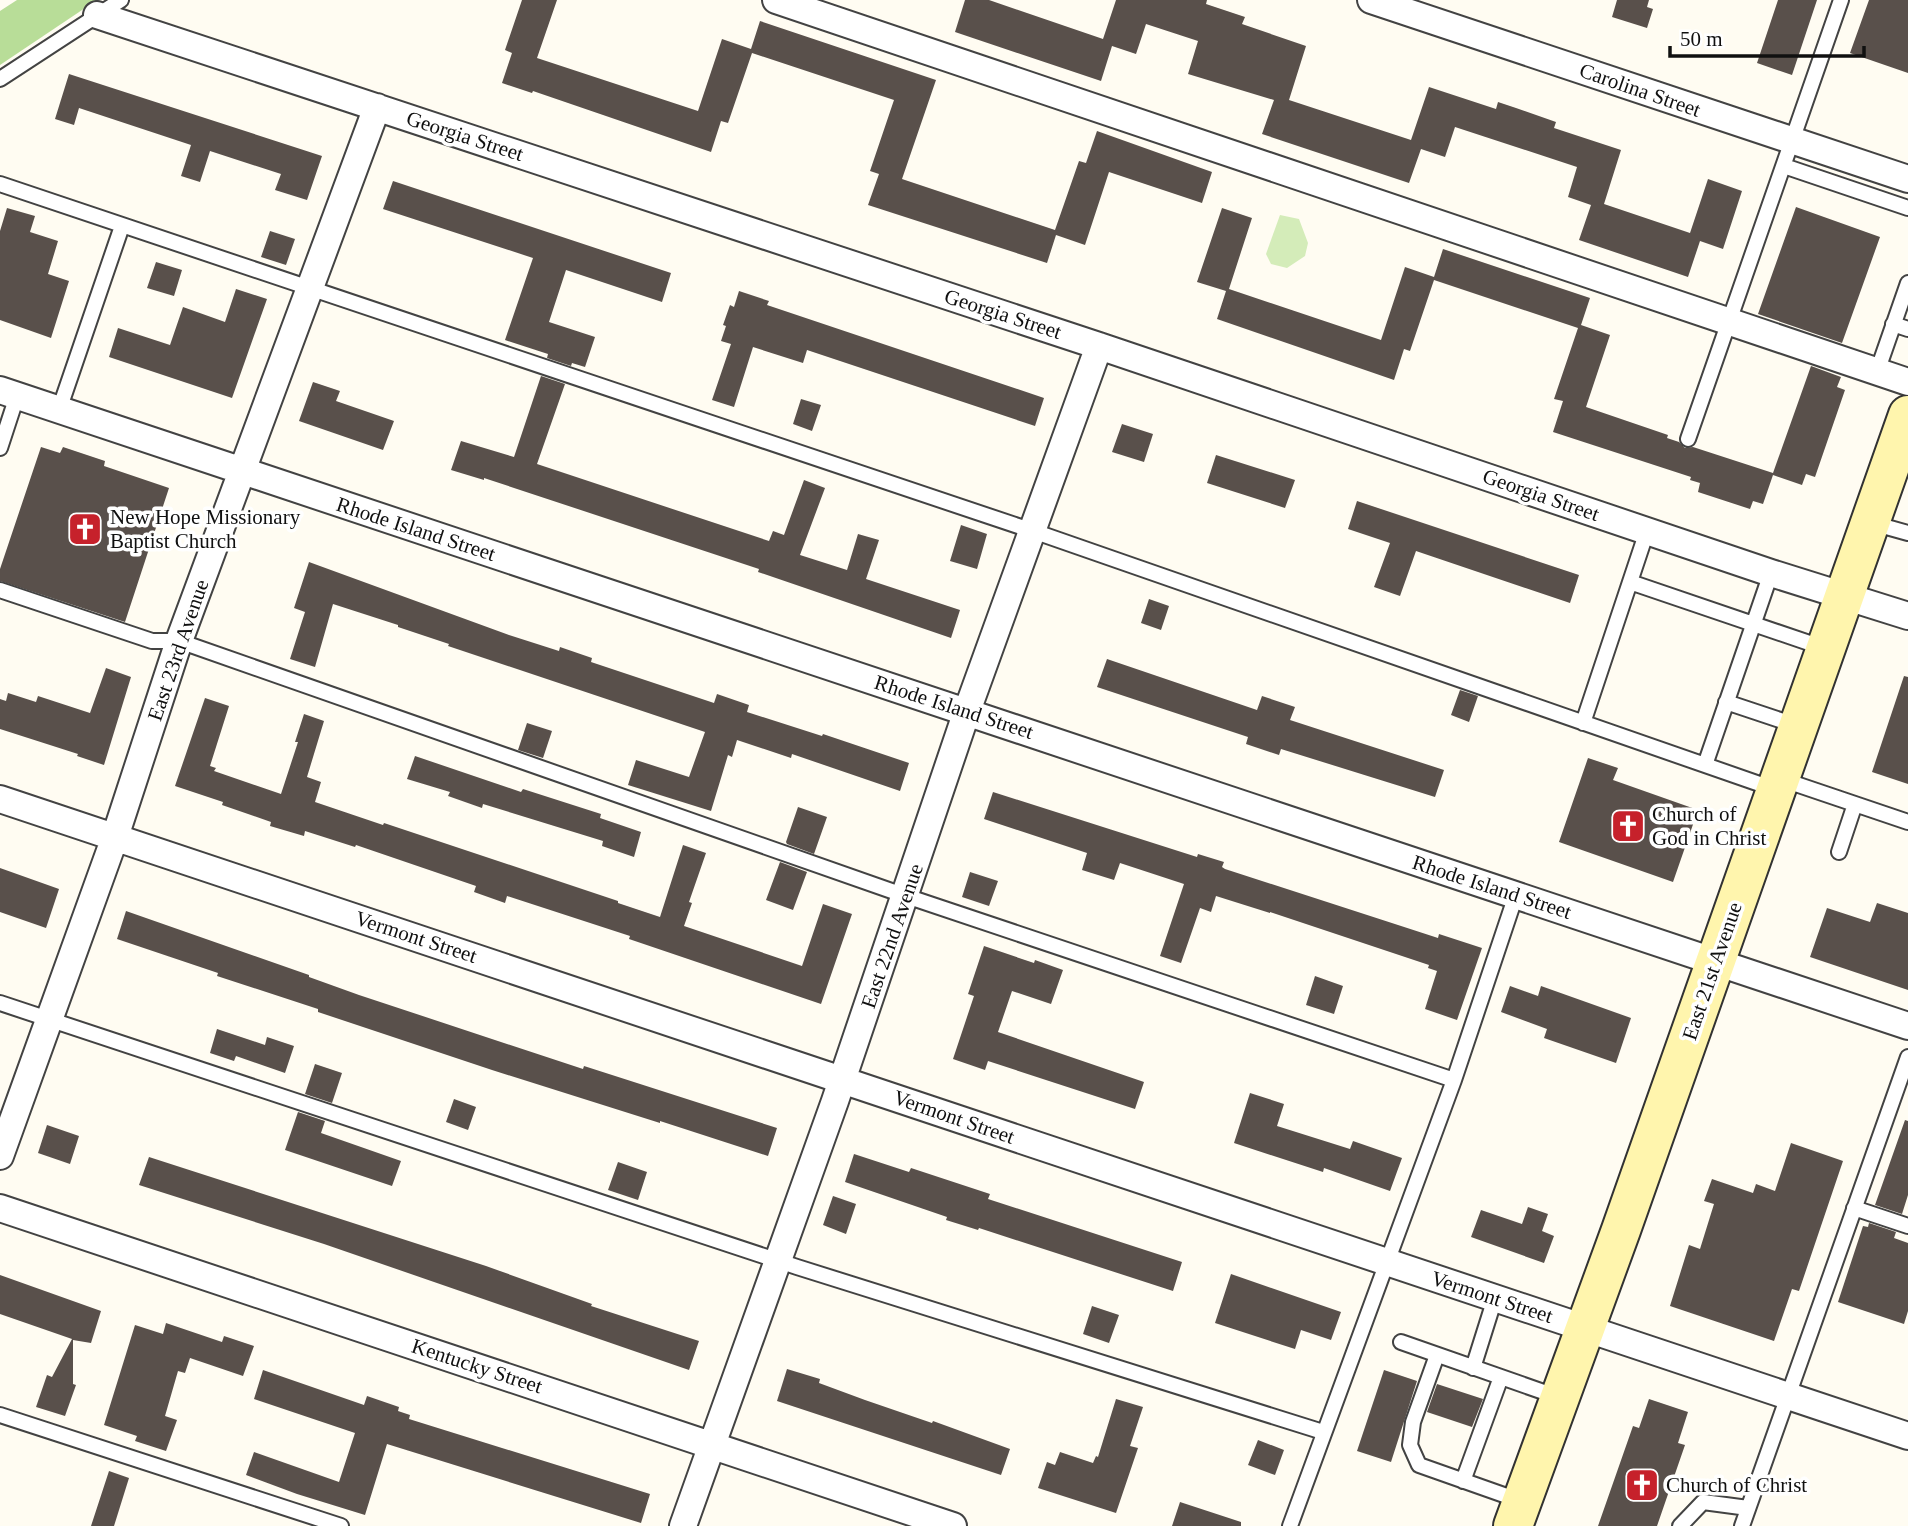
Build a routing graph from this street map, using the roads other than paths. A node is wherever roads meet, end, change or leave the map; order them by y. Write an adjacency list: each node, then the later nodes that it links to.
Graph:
1 (121, 0): 5 (lane)
2 (776, 0): 17 (street)
3 (1371, 0): 8 (street, Carolina Street)
4 (1841, 0): 8 (lane)
5 (97, 15): 6 (lane); 7 (street, Georgia Street)
6 (0, 79)
7 (377, 107): 16 (street, East 23rd Avenue); 20 (street, Georgia Street)
8 (1788, 153): 9 (street, Carolina Street); 12 (lane); 17 (lane)
9 (1852, 161): 10 (street, Carolina Street); 12 (lane)
10 (1908, 181): 13 (lane)
11 (0, 184): 14 (lane)
12 (1843, 186): 13 (lane)
13 (1904, 206)
14 (122, 226): 16 (lane); 24 (lane)
15 (1908, 283): 18 (lane)
16 (310, 289): 28 (street, East 23rd Avenue); 30 (lane)
17 (1729, 322): 21 (street); 26 (lane)
18 (1893, 324): 19 (lane); 21 (lane)
19 (1908, 330)
20 (1100, 346): 30 (street, East 22nd Avenue); 31 (street, Georgia Street)
21 (1877, 372): 22 (street)
22 (1908, 383)
23 (8, 393): 24 (street, Rhode Island Street); 27 (lane)
24 (59, 410): 28 (street, Rhode Island Street)
25 (1908, 415): 29 (street, East 21st Avenue)
26 (1688, 439)
27 (0, 448)
28 (243, 471): 39 (street, East 23rd Avenue); 42 (street, Rhode Island Street)
29 (1870, 522): 32 (lane); 36 (street, East 21st Avenue)
30 (1033, 531): 42 (street, East 22nd Avenue); 43 (lane)
31 (1647, 531): 33 (street, Georgia Street); 34 (lane)
32 (1908, 533)
33 (1771, 573): 36 (street, Georgia Street); 38 (lane)
34 (1630, 582): 38 (lane); 43 (lane)
35 (0, 590): 39 (lane)
36 (1844, 597): 37 (street, Georgia Street); 40 (street, East 21st Avenue)
37 (1908, 616)
38 (1753, 624): 40 (lane); 41 (lane)
39 (179, 640): 50 (street, East 23rd Avenue); 53 (lane)
40 (1826, 649): 44 (street, East 21st Avenue)
41 (1726, 702): 44 (lane); 45 (lane)
42 (967, 712): 52 (street, Rhode Island Street); 53 (street, East 22nd Avenue)
43 (1583, 723): 45 (lane)
44 (1798, 726): 46 (street, East 21st Avenue)
45 (1704, 765): 46 (lane)
46 (1778, 784): 48 (lane); 54 (street, East 21st Avenue)
47 (0, 799): 50 (street, Vermont Street)
48 (1855, 804): 49 (lane); 51 (lane)
49 (1908, 822)
50 (115, 837): 56 (street, East 23rd Avenue); 59 (street, Vermont Street)
51 (1839, 852)
52 (1516, 895): 54 (street, Rhode Island Street); 60 (lane)
53 (906, 897): 59 (street, East 22nd Avenue); 60 (lane)
54 (1715, 961): 57 (street, Rhode Island Street); 68 (street, East 21st Avenue)
55 (0, 1003): 56 (lane)
56 (48, 1019): 61 (street, East 23rd Avenue); 65 (lane)
57 (1908, 1026)
58 (1908, 1057): 63 (lane)
59 (842, 1080): 65 (street, East 22nd Avenue); 66 (street, Vermont Street)
60 (1454, 1080): 66 (lane)
61 (0, 1156)
62 (0, 1208): 78 (street, Kentucky Street)
63 (1854, 1208): 64 (lane); 73 (lane)
64 (1908, 1226)
65 (779, 1261): 76 (lane); 78 (street, East 22nd Avenue)
66 (1388, 1263): 67 (street, Vermont Street); 76 (lane)
67 (1495, 1298): 68 (street, Vermont Street); 71 (lane)
68 (1586, 1328): 73 (street, Vermont Street); 74 (street, East 21st Avenue)
69 (1401, 1342): 70 (lane)
70 (1437, 1355): 71 (lane); 79 (lane)
71 (1472, 1367): 72 (lane)
72 (1501, 1377): 74 (lane); 79 (lane)
73 (1788, 1395): 77 (street, Vermont Street); 80 (lane)
74 (1559, 1398): 81 (street, East 21st Avenue)
75 (0, 1415): 82 (lane)
76 (1323, 1432): 85 (lane)
77 (1908, 1436)
78 (713, 1445): 83 (street, East 22nd Avenue); 84 (street, Kentucky Street)
79 (1463, 1480): 81 (lane)
80 (1748, 1508): 86 (lane); 87 (lane)
81 (1517, 1514)
82 (341, 1526)
83 (683, 1526)
84 (953, 1526)
85 (1290, 1526)
86 (1680, 1526)
87 (1742, 1526)

